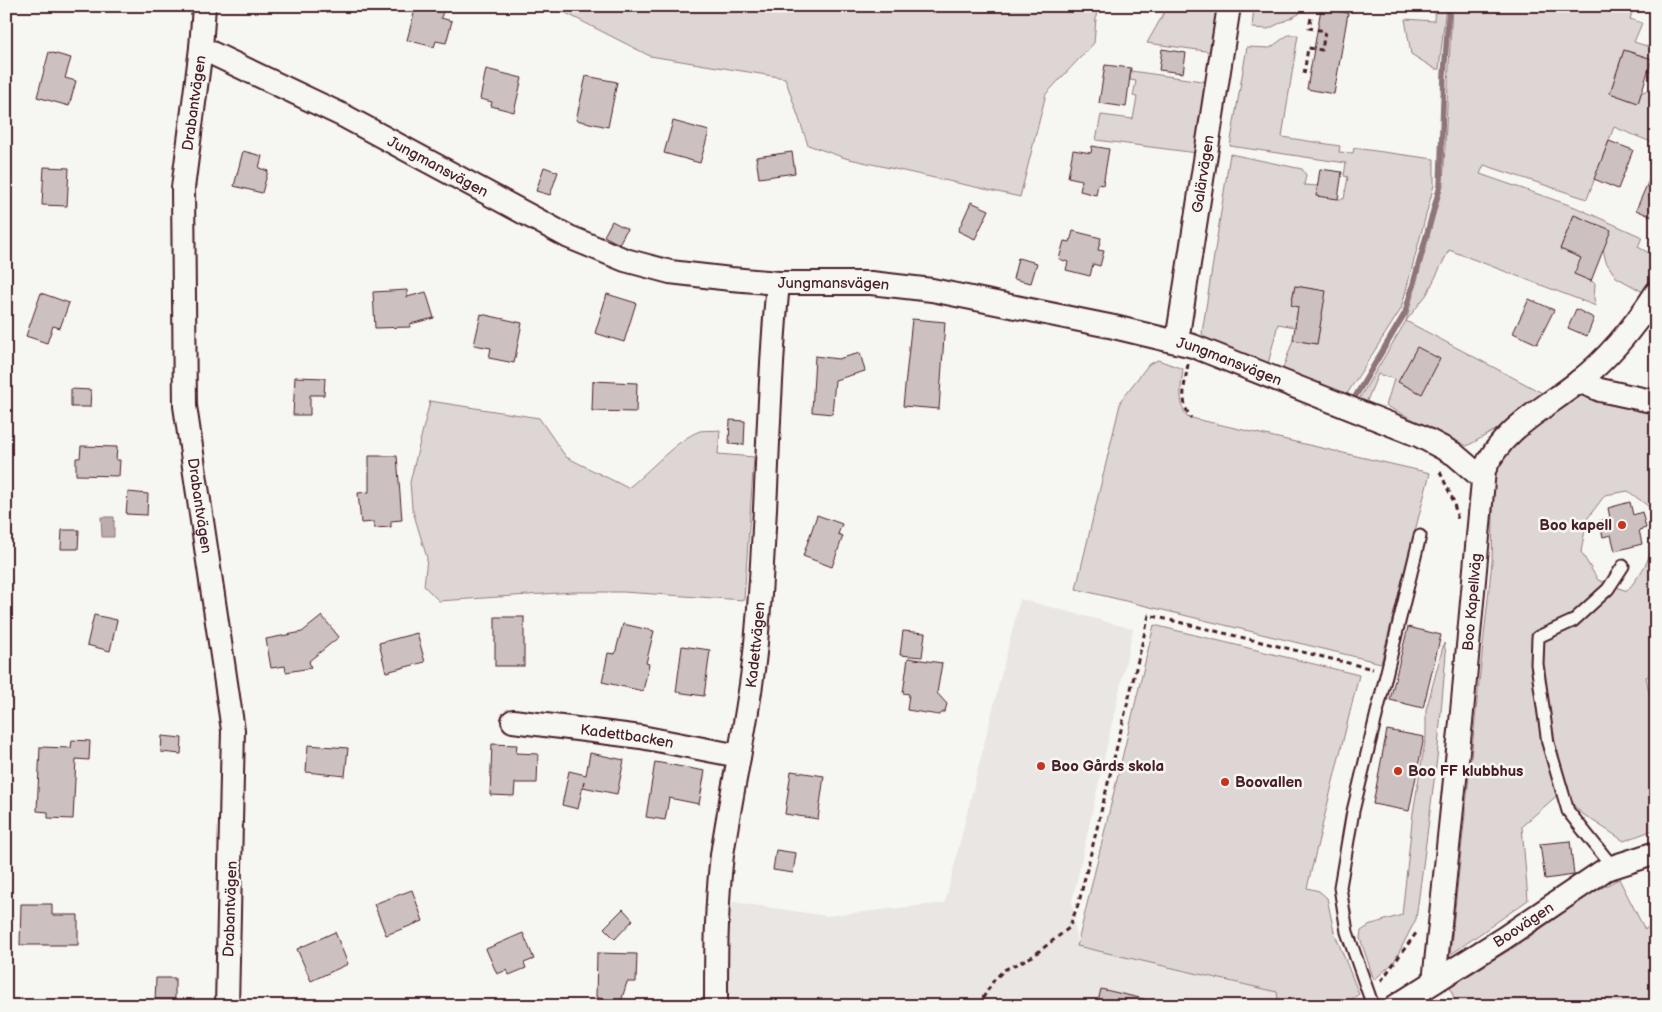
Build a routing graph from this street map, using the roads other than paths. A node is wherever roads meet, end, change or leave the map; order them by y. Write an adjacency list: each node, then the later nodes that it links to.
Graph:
1 (204, 6): 3 (street, Drabantvägen)
2 (1229, 6): 6 (street, Galärvägen)
3 (201, 48): 4 (street, Jungmansvägen); 17 (street, Drabantvägen)
4 (778, 283): 6 (street, Jungmansvägen); 13 (street, Kadettvägen)
5 (1656, 293): 7 (street, Boo Kapellväg)
6 (1183, 350): 9 (street, Jungmansvägen)
7 (1579, 381): 8 (street); 9 (street, Boo Kapellväg)
8 (1656, 402)
9 (1482, 478): 16 (street, Boo Kapellväg)
10 (1420, 536): 19 (lane)
11 (1623, 566): 15 (lane)
12 (513, 721): 13 (street, Kadettbacken)
13 (739, 756): 18 (street, Kadettvägen)
14 (1656, 853): 15 (street, Boovägen)
15 (1612, 866): 16 (street, Boovägen)
16 (1434, 982): 20 (street, Boovägen)
17 (227, 1006)
18 (716, 1006)
19 (1373, 1006)
20 (1396, 1006)

